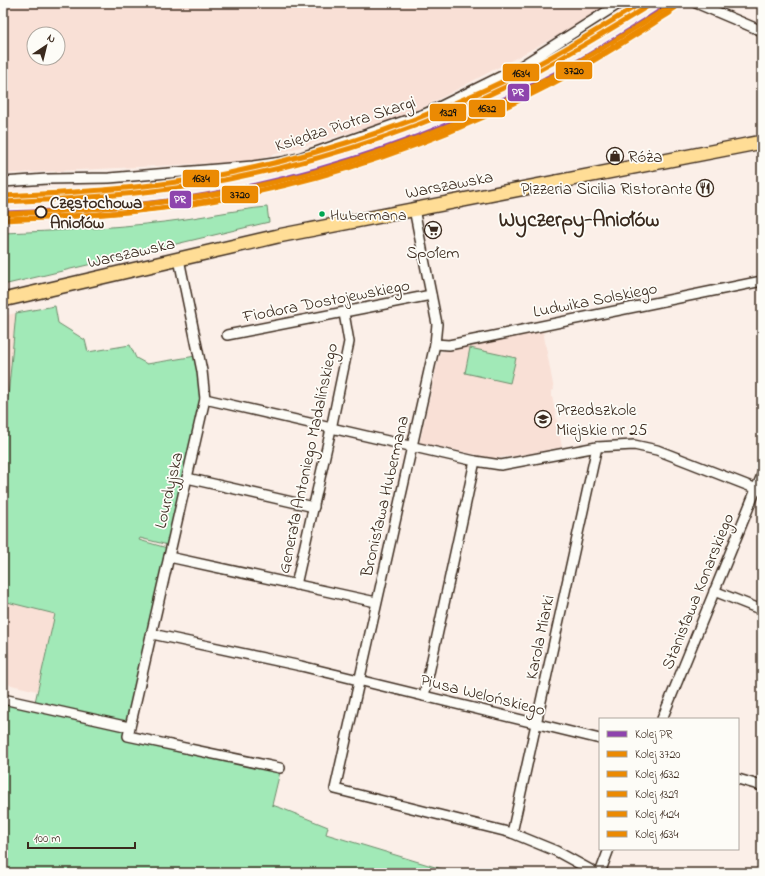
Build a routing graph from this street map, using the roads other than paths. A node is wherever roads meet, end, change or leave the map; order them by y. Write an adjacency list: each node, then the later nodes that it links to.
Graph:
1 (620, 3): 5 (street, Księdza Piotra Skargi)
2 (696, 3): 3 (street)
3 (762, 31)
4 (762, 142): 6 (main road, Warszawska)
5 (3, 182)
6 (414, 209): 7 (main road, Warszawska); 9 (street, Bronisława Hubermana)
7 (179, 259): 10 (main road, Warszawska); 14 (street, Lourdyjska)
8 (762, 281): 13 (street, Ludwika Solskiego)
9 (431, 295): 11 (street, Fiodora Dostojewskiego); 13 (street, Bronisława Hubermana)
10 (3, 300)
11 (344, 313): 12 (street, Fiodora Dostojewskiego); 15 (street, Generała Antoniego Madalińskiego)
12 (227, 335)
13 (435, 344): 16 (street, Bronisława Hubermana)
14 (205, 399): 15 (street); 20 (street, Lourdyjska)
15 (331, 429): 16 (street); 22 (street, Generała Antoniego Madalińskiego)
16 (412, 446): 18 (street); 26 (street, Bronisława Hubermana)
17 (597, 447): 18 (street); 21 (street); 33 (street, Karola Miarki)
18 (475, 461): 30 (street)
19 (762, 475): 21 (street, Stanisława Konarskiego)
20 (187, 478): 22 (street); 23 (street, Lourdyjska)
21 (759, 490): 25 (street, Stanisława Konarskiego)
22 (314, 507): 24 (street, Generała Antoniego Madalińskiego)
23 (169, 557): 24 (street); 28 (street, Lourdyjska)
24 (296, 585): 26 (street)
25 (714, 591): 27 (street); 32 (street, Stanisława Konarskiego)
26 (376, 602): 29 (street, Bronisława Hubermana)
27 (762, 610)
28 (152, 634): 29 (street, Piusa Welońskiego); 34 (street, Lourdyjska)
29 (360, 680): 30 (street, Piusa Welońskiego); 39 (street, Bronisława Hubermana)
30 (424, 696): 33 (street, Piusa Welońskiego)
31 (3, 699): 34 (street)
32 (662, 718)
33 (537, 724): 35 (street, Piusa Welońskiego); 39 (street, Karola Miarki)
34 (129, 727): 36 (street)
35 (599, 739)
36 (280, 768)
37 (739, 779): 38 (street)
38 (762, 786)
39 (512, 834): 41 (street)
40 (609, 850): 42 (street)
41 (596, 873)
42 (600, 873)

